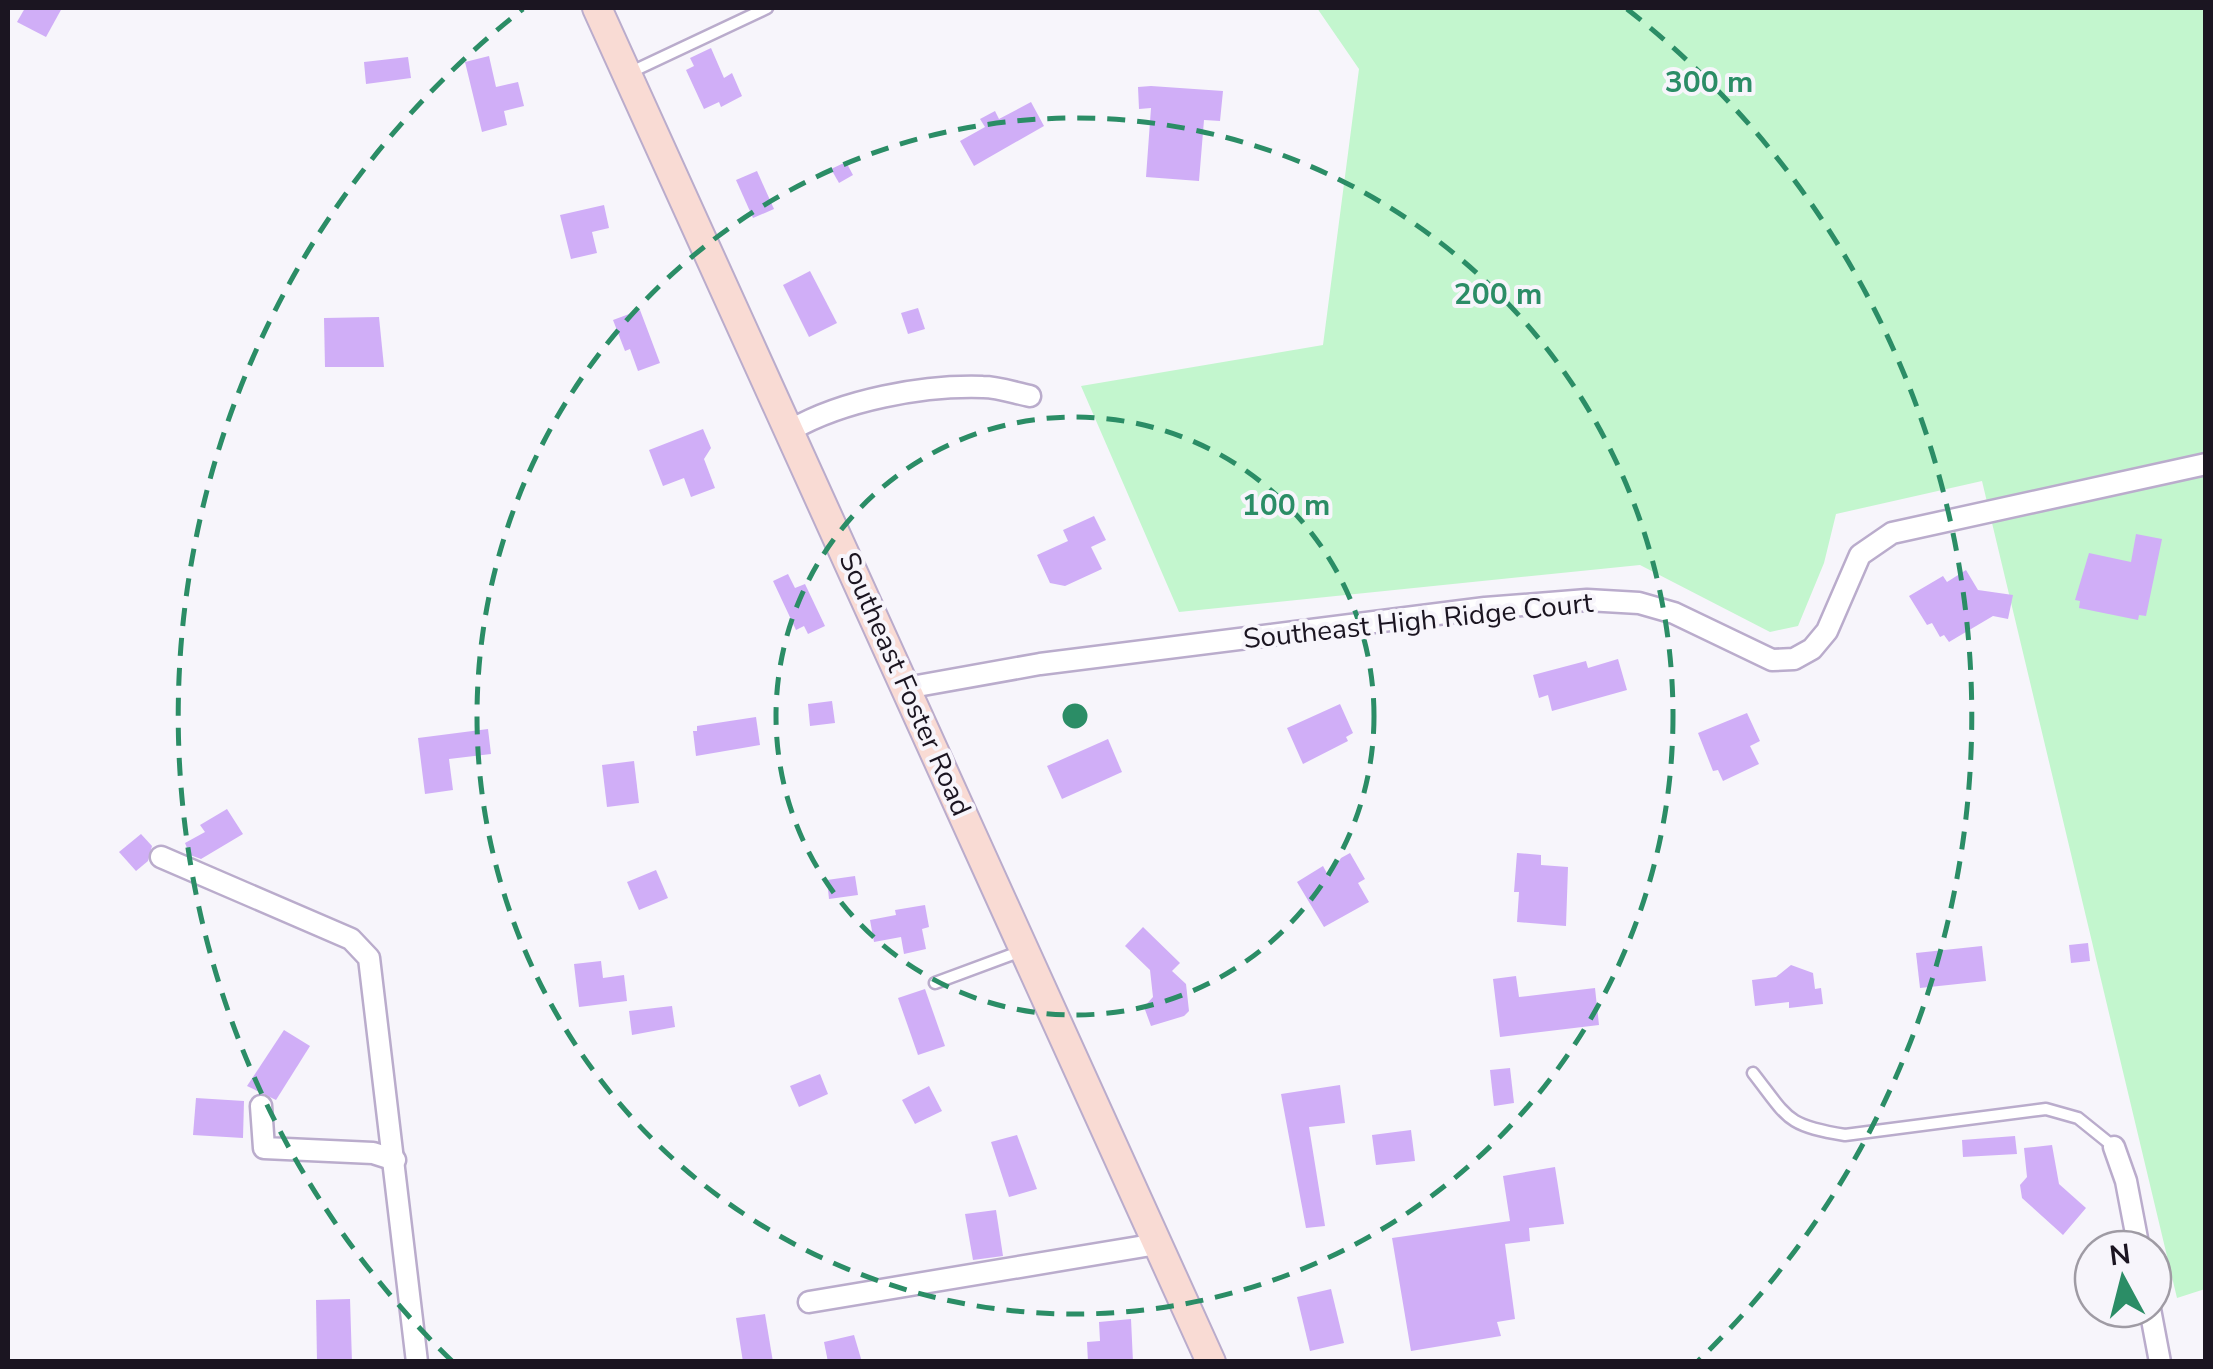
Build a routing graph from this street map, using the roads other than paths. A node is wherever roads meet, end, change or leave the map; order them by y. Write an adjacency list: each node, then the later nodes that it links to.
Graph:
1 (597, 8): 3 (main road, Southeast Foster Road)
2 (766, 8): 3 (lane)
3 (628, 74): 5 (main road, Southeast Foster Road)
4 (1030, 396): 5 (street)
5 (791, 430): 7 (main road, Southeast Foster Road)
6 (2206, 464): 7 (street, Southeast High Ridge Court)
7 (906, 688): 9 (main road, Southeast Foster Road)
8 (161, 858): 14 (street)
9 (1024, 950): 10 (lane); 16 (main road, Southeast Foster Road)
10 (935, 983)
11 (1753, 1073): 13 (lane)
12 (261, 1106): 14 (street)
13 (2114, 1147): 15 (street)
14 (395, 1160): 19 (street)
15 (2135, 1229)
16 (1157, 1244): 17 (street); 20 (main road, Southeast Foster Road)
17 (809, 1302)
18 (2154, 1329): 21 (street)
19 (417, 1362)
20 (1211, 1362)
21 (2160, 1362)

